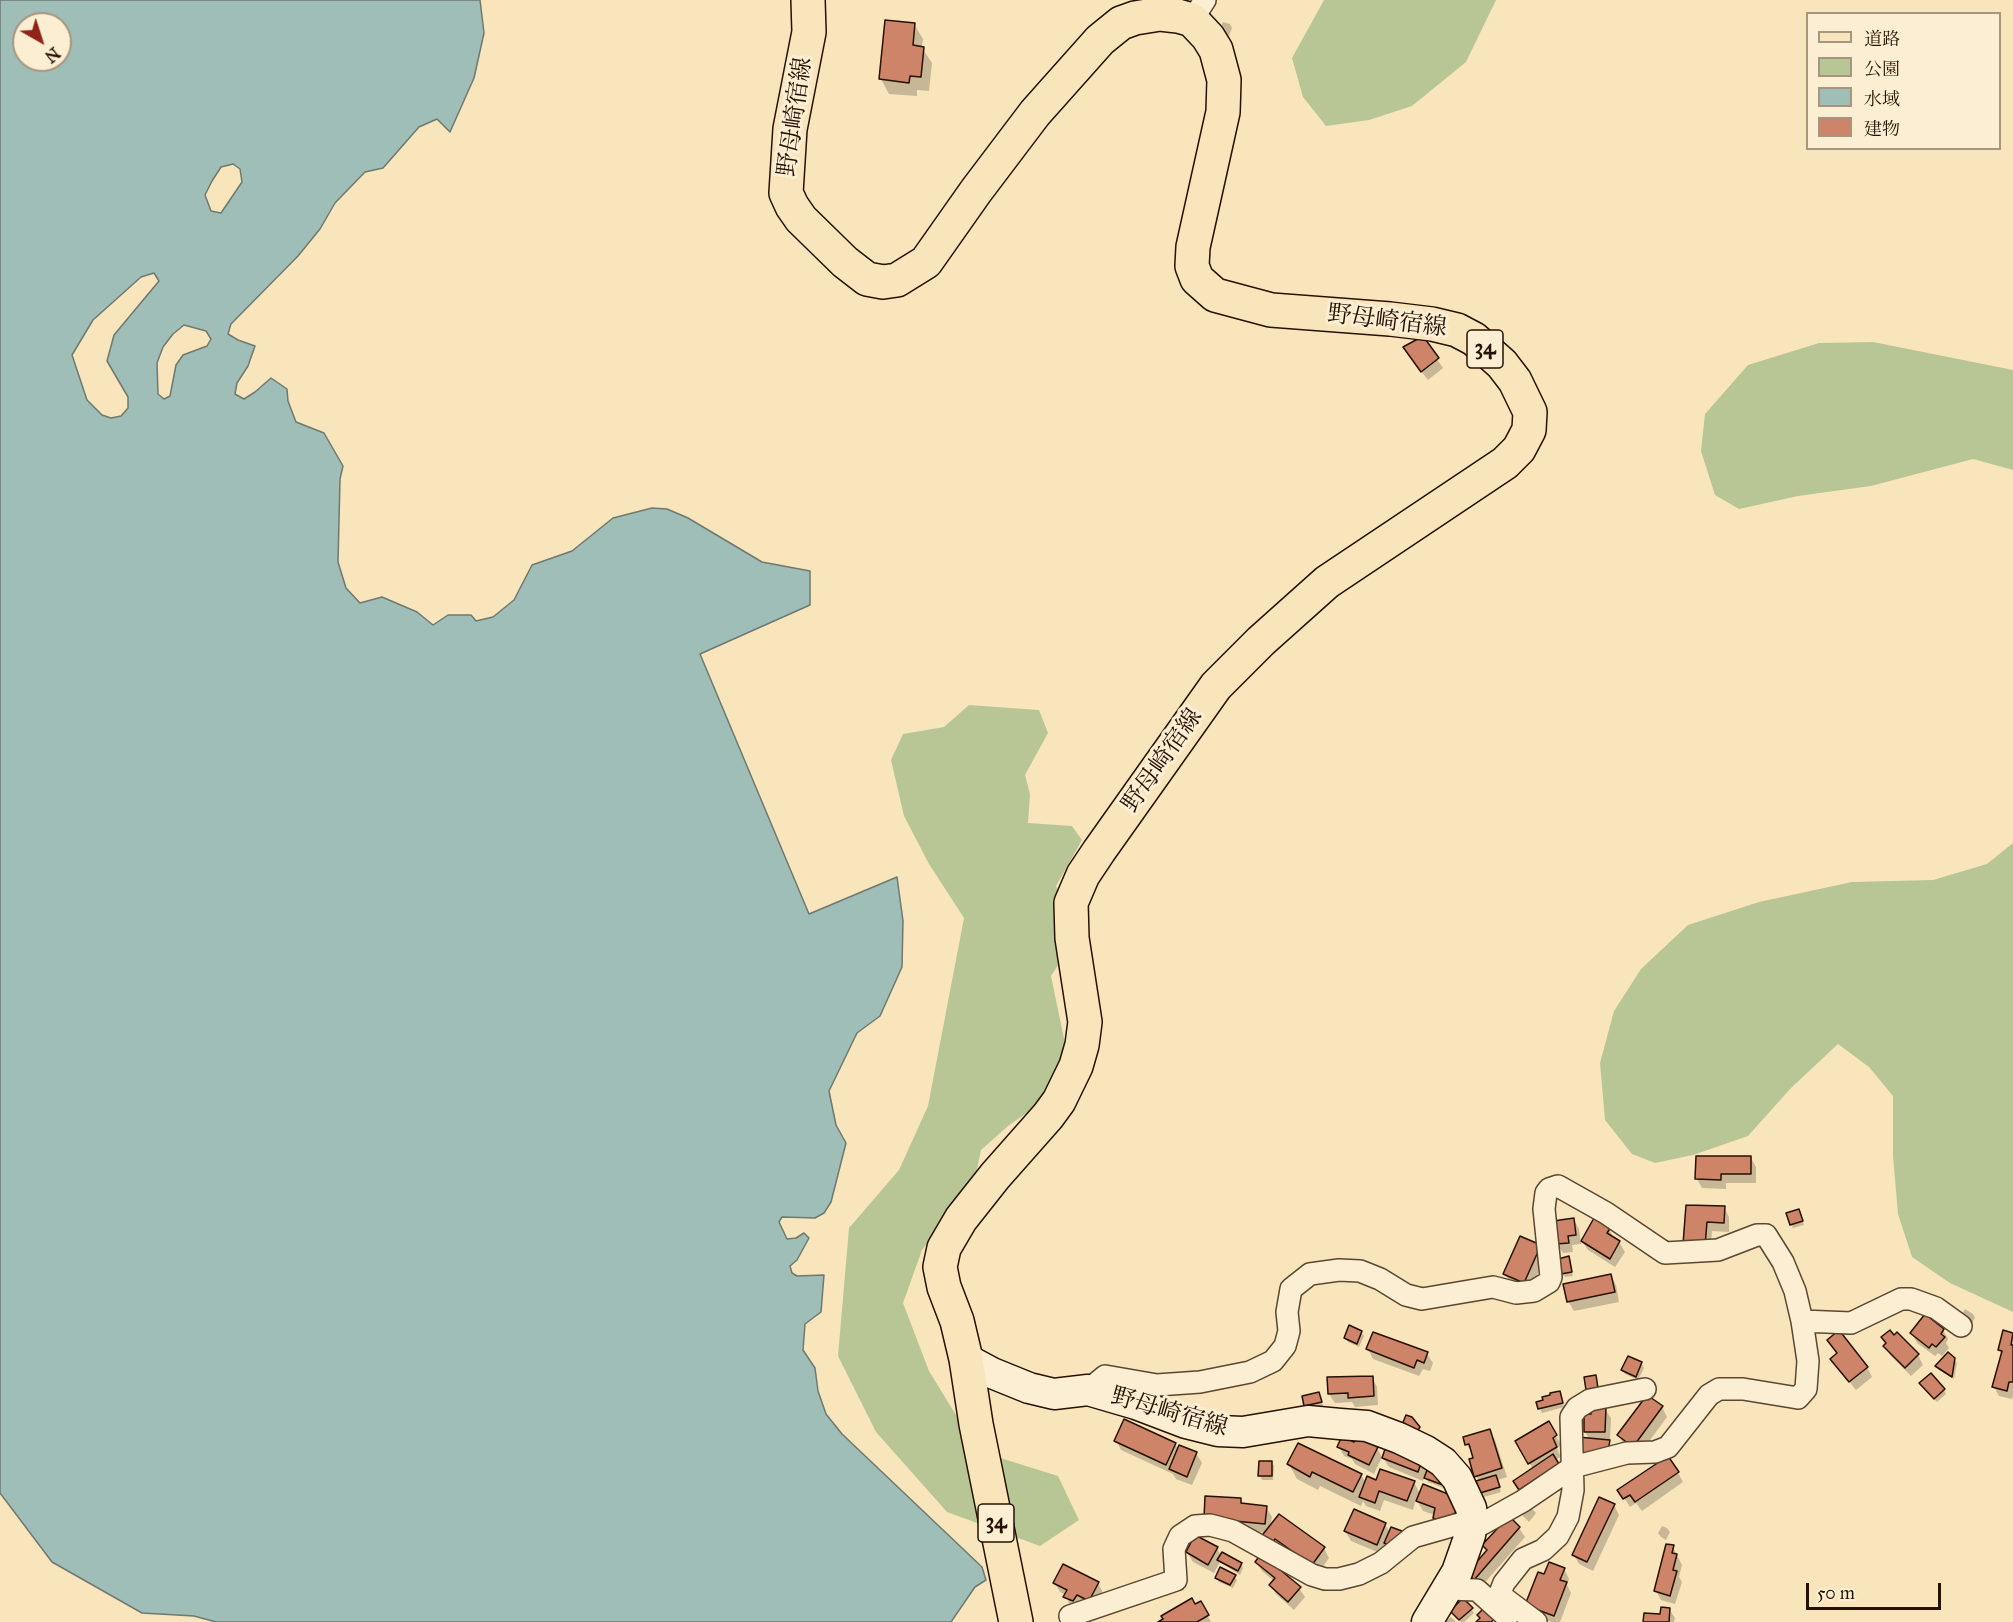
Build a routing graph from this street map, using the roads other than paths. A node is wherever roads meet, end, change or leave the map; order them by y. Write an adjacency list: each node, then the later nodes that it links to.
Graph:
1 (808, 0): 2 (main road, 野母崎宿線 / 34)
2 (1199, 10): 5 (main road, 野母崎宿線 / 34)
3 (1802, 1320): 4 (street); 7 (street); 8 (street)
4 (1962, 1326)
5 (966, 1359): 7 (street, 野母崎宿線); 12 (main road, 野母崎宿線 / 34)
6 (1645, 1389): 8 (street)
7 (1088, 1390): 9 (street, 野母崎宿線)
8 (1573, 1467): 9 (street); 15 (street)
9 (1472, 1523): 10 (street); 11 (street)
10 (1448, 1589): 13 (street); 14 (street)
11 (1070, 1616)
12 (1016, 1622)
13 (1426, 1622)
14 (1512, 1622)
15 (1536, 1622)

